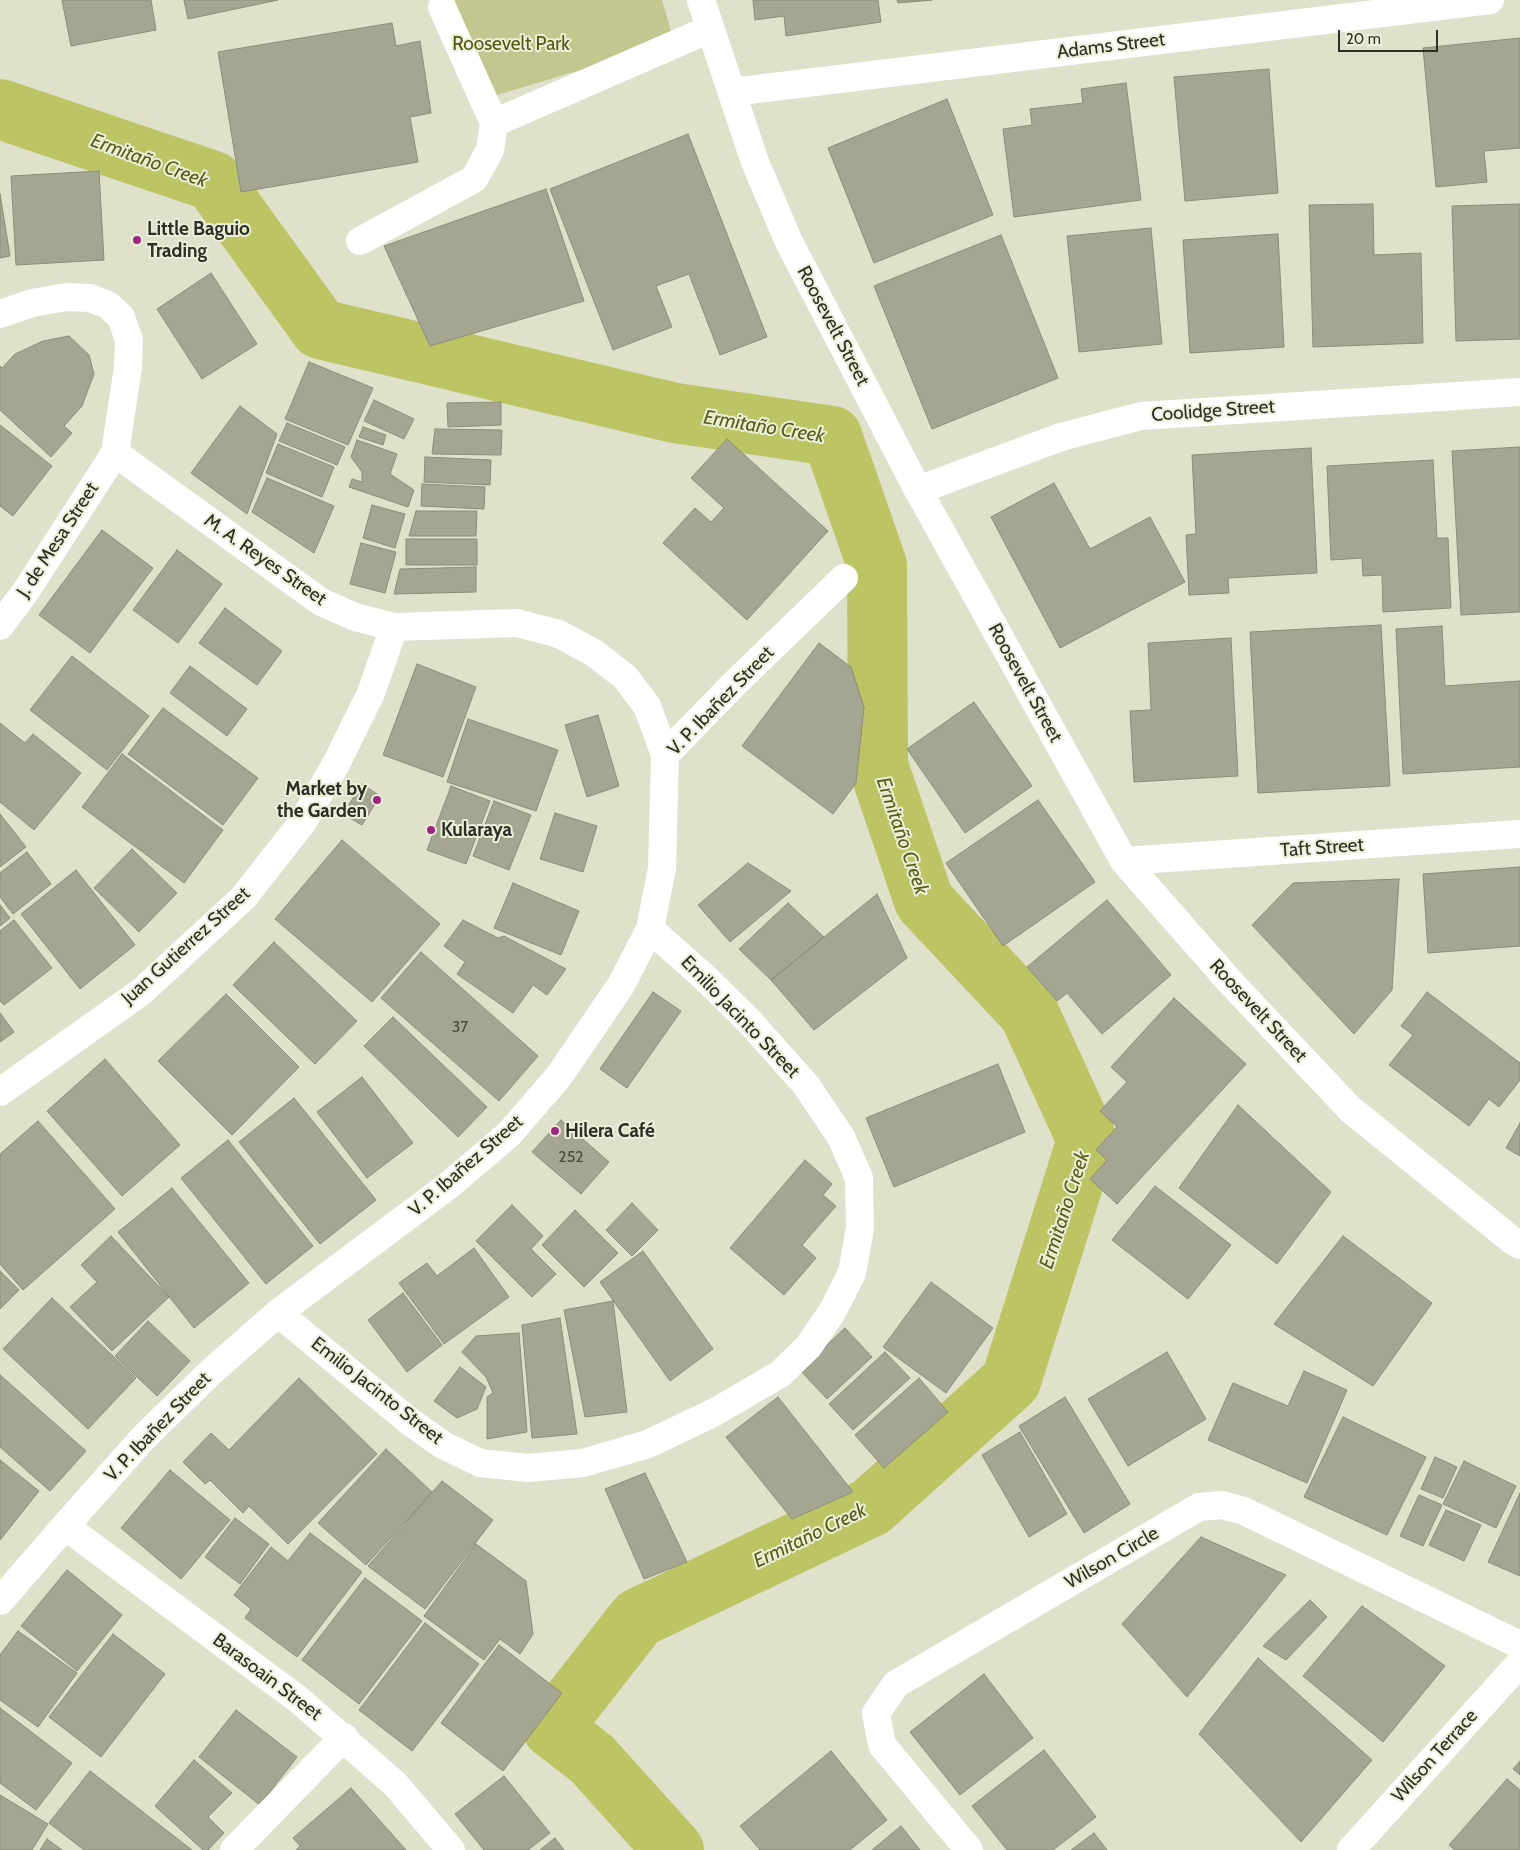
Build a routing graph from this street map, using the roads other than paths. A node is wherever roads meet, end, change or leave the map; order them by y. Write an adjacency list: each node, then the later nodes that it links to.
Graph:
1 (701, 0): 4 (street, Roosevelt Street)
2 (1490, 0): 5 (street, Adams Street)
3 (442, 7): 6 (street)
4 (710, 30): 5 (street, Roosevelt Street); 6 (street)
5 (732, 92): 11 (street, Roosevelt Street)
6 (494, 124): 7 (street)
7 (360, 241)
8 (0, 314): 10 (street)
9 (1520, 392): 11 (street, Coolidge Street)
10 (115, 453): 13 (street, J. de Mesa Street); 14 (street, M. A. Reyes Street)
11 (918, 490): 17 (street, Roosevelt Street)
12 (844, 578): 15 (street, V. P. Ibañez Street)
13 (0, 626)
14 (394, 627): 15 (street, M. A. Reyes Street); 19 (street, Juan Gutierrez Street)
15 (665, 755): 18 (street, V. P. Ibañez Street)
16 (1520, 834): 17 (street, Taft Street)
17 (1124, 862): 20 (street, Roosevelt Street)
18 (650, 929): 21 (street, V. P. Ibañez Street); 21 (street, Emilio Jacinto Street)
19 (0, 1092)
20 (1520, 1245)
21 (278, 1312): 22 (street, V. P. Ibañez Street)
22 (65, 1526): 23 (street, V. P. Ibañez Street); 26 (street, Barasoain Street)
23 (0, 1601)
24 (1520, 1645): 29 (street, Wilson Circle)
25 (1520, 1663): 30 (street, Wilson Terrace)
26 (344, 1737): 27 (street); 28 (street, Barasoain Street)
27 (234, 1850)
28 (451, 1850)
29 (969, 1850)
30 (1351, 1850)

